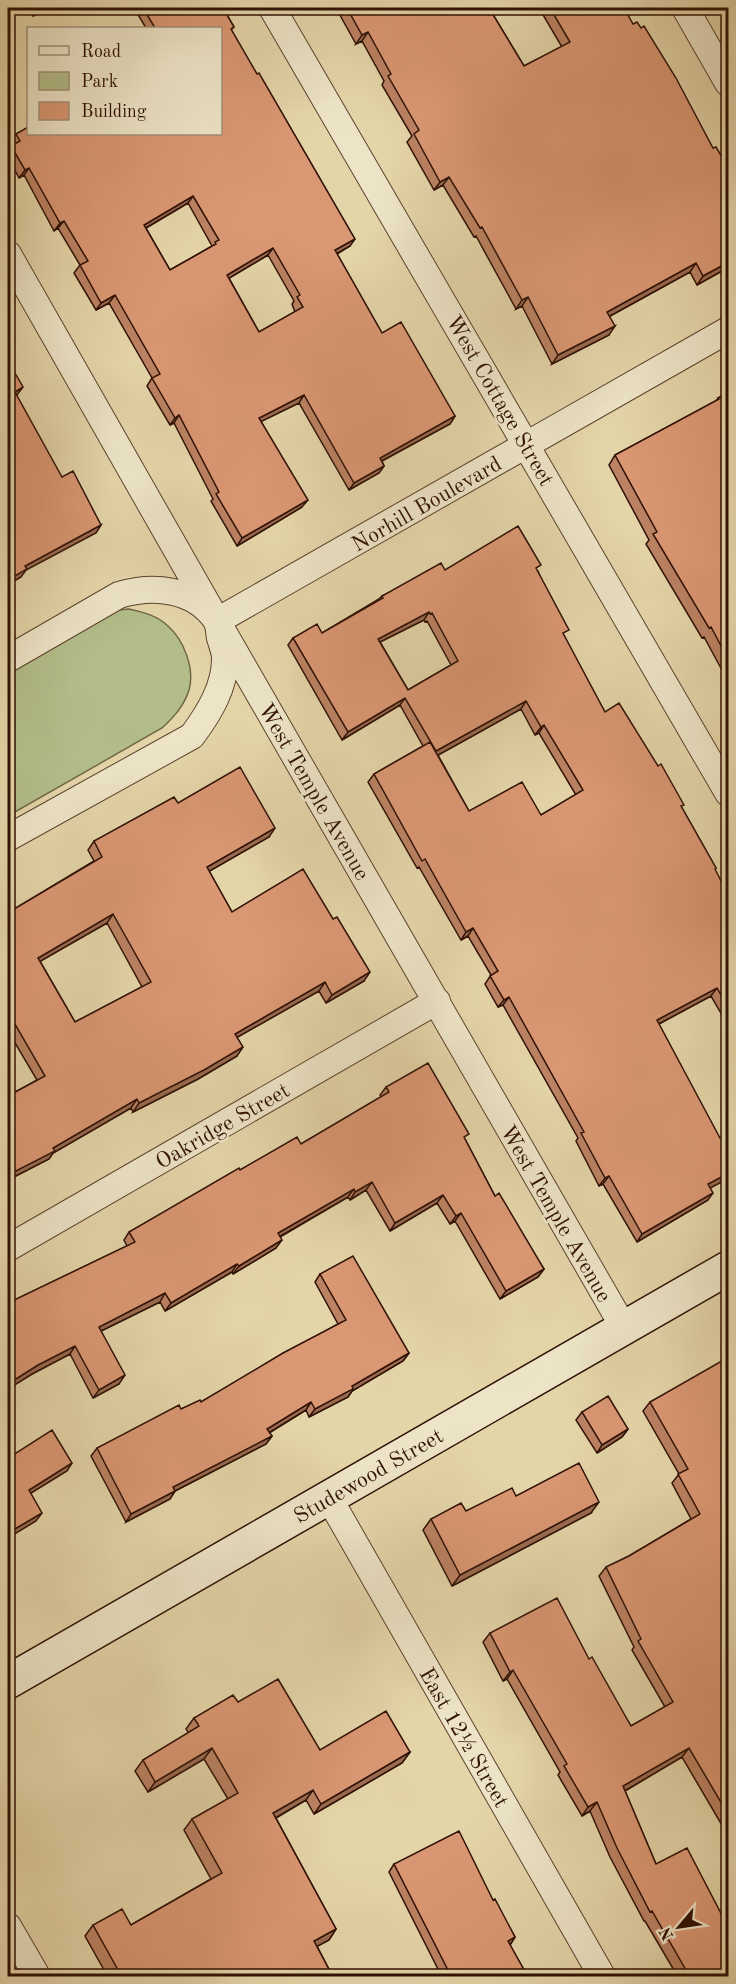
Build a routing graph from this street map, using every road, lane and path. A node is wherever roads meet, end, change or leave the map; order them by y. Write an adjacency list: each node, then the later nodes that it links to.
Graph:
1 (272, 8): 6 (street, West Cottage Street)
2 (685, 8): 3 (street)
3 (729, 83)
4 (8, 254): 7 (street, West Temple Avenue)
5 (729, 330): 6 (street, Norhill Boulevard)
6 (527, 445): 7 (street, Norhill Boulevard); 9 (street, West Cottage Street)
7 (217, 621): 8 (street); 10 (street); 11 (street, West Temple Avenue)
8 (8, 659)
9 (729, 793)
10 (8, 838)
11 (437, 1001): 12 (street, Oakridge Street); 14 (street, West Temple Avenue)
12 (8, 1248)
13 (729, 1268): 14 (main road, Studewood Street)
14 (624, 1328): 15 (main road, Studewood Street)
15 (329, 1498): 16 (main road, Studewood Street); 19 (street, East 12½ Street)
16 (8, 1682)
17 (8, 1926): 18 (street)
18 (37, 1977)
19 (602, 1977)

